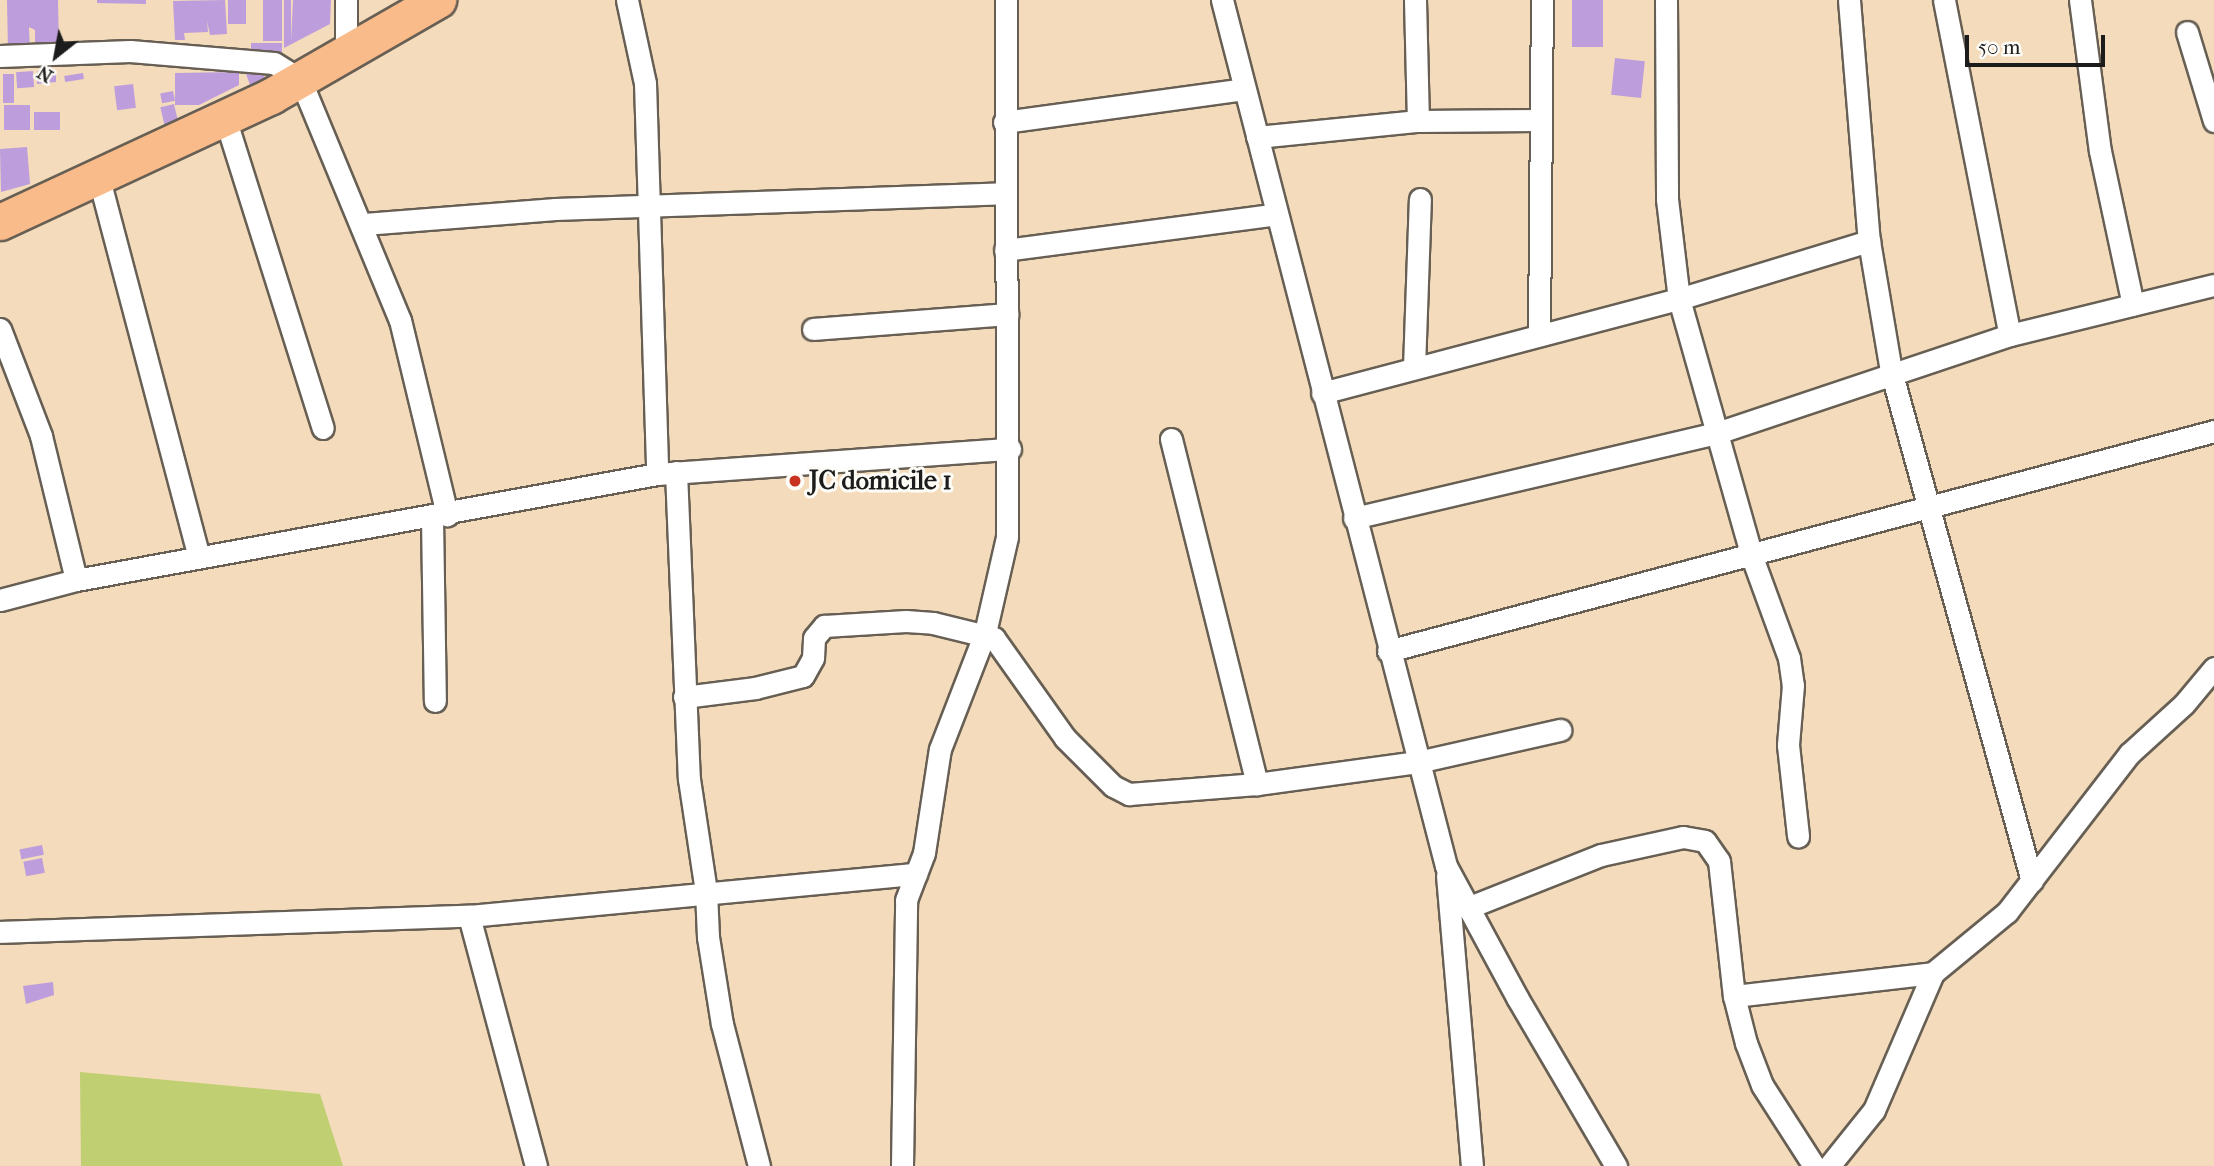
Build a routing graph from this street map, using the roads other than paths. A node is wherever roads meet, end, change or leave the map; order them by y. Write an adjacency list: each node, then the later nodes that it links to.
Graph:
1 (346, 0): 13 (street)
2 (438, 0): 13 (highway)
3 (627, 0): 26 (street)
4 (1006, 0): 21 (street)
5 (1222, 0): 16 (street)
6 (1415, 0): 19 (street)
7 (1542, 0): 18 (street)
8 (1666, 0): 33 (street)
9 (1849, 0): 30 (street)
10 (1944, 0): 39 (street)
11 (2080, 0): 34 (street)
12 (2187, 32): 20 (street)
13 (346, 54): 15 (highway)
14 (0, 56): 15 (street)
15 (300, 79): 17 (highway); 29 (street)
16 (1244, 89): 21 (street); 22 (street)
17 (225, 118): 23 (highway); 44 (street)
18 (1539, 120): 19 (street); 38 (street)
19 (1418, 121): 22 (street)
20 (2214, 121)
21 (1004, 122): 24 (street)
22 (1257, 137): 27 (street)
23 (99, 179): 28 (highway); 53 (street)
24 (1004, 193): 26 (street); 31 (street)
25 (1420, 199): 40 (street)
26 (649, 205): 29 (street); 49 (street)
27 (1277, 214): 31 (street); 43 (street)
28 (0, 222)
29 (364, 224): 51 (street)
30 (1869, 242): 33 (street); 41 (street)
31 (1004, 250): 35 (street)
32 (2214, 285): 34 (street)
33 (1679, 299): 38 (street); 46 (street)
34 (2133, 305): 39 (street)
35 (1007, 314): 37 (street); 48 (street)
36 (0, 329): 42 (street)
37 (813, 329)
38 (1539, 335): 40 (street)
39 (2010, 335): 41 (street)
40 (1414, 369): 43 (street)
41 (1891, 372): 46 (street); 50 (street)
42 (8, 377): 55 (street)
43 (1322, 393): 52 (street)
44 (323, 428)
45 (2214, 431): 50 (street)
46 (1720, 432): 52 (street); 54 (street)
47 (1171, 439): 64 (street)
48 (1010, 449): 49 (street); 57 (street)
49 (666, 473): 51 (street); 60 (street)
50 (1929, 508): 54 (street); 68 (street)
51 (439, 516): 53 (street); 61 (street)
52 (1353, 518): 58 (street)
53 (199, 557): 55 (street)
54 (1752, 557): 58 (street); 65 (street)
55 (76, 580): 56 (street)
56 (0, 600)
57 (985, 633): 60 (street); 64 (street); 67 (street)
58 (1388, 651): 63 (street)
59 (2214, 668): 68 (street)
60 (684, 697): 69 (street)
61 (435, 701)
62 (1560, 730): 63 (street)
63 (1418, 762): 64 (street); 66 (street)
64 (1257, 784)
65 (1798, 836)
66 (1446, 866): 70 (street); 78 (street)
67 (916, 874): 69 (street); 77 (street)
68 (2032, 881): 73 (street)
69 (706, 891): 71 (street); 76 (street)
70 (1467, 908): 74 (street); 79 (street)
71 (470, 916): 72 (street); 75 (street)
72 (0, 932)
73 (1933, 973): 74 (street); 81 (street)
74 (1734, 996): 80 (street)
75 (536, 1166)
76 (759, 1166)
77 (902, 1166)
78 (1472, 1166)
79 (1616, 1166)
80 (1814, 1166)
81 (1829, 1166)

